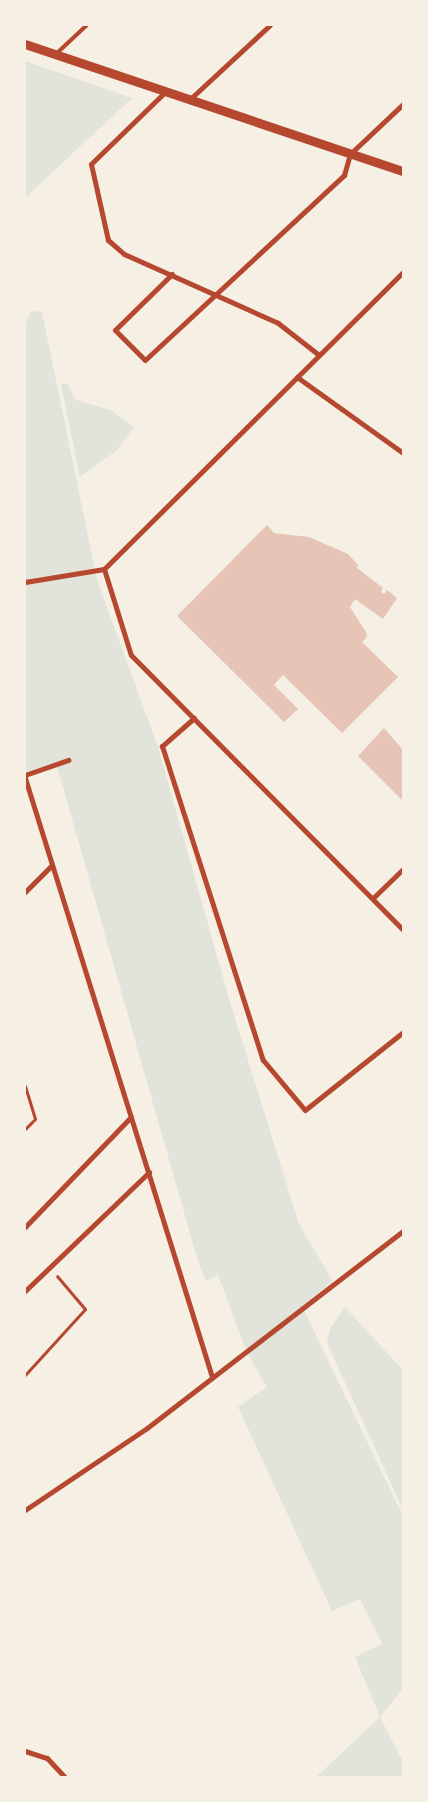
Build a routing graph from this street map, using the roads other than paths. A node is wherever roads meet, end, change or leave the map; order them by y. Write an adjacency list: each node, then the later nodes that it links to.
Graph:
1 (87, 25): 5 (lane)
2 (270, 25): 7 (street)
3 (25, 39): 4 (street)
4 (29, 46): 5 (street)
5 (54, 56): 6 (street)
6 (165, 92): 7 (street); 12 (street)
7 (189, 100): 9 (street)
8 (403, 104): 9 (street)
9 (350, 154): 10 (street); 13 (street)
10 (403, 171)
11 (403, 272): 14 (street)
12 (172, 274): 13 (street); 13 (street)
13 (216, 294): 14 (street)
14 (319, 355): 15 (street)
15 (297, 377): 16 (street); 17 (street)
16 (403, 453)
17 (104, 570): 18 (street); 19 (street)
18 (25, 582)
19 (194, 718): 25 (street); 27 (street)
20 (68, 760): 21 (street)
21 (25, 777): 22 (street)
22 (52, 866): 24 (street); 28 (street)
23 (403, 869): 25 (street)
24 (25, 892)
25 (373, 898): 26 (street)
26 (403, 930)
27 (403, 1032)
28 (132, 1118): 29 (street); 30 (street)
29 (149, 1172): 32 (street); 33 (street)
30 (25, 1227)
31 (403, 1231): 33 (street)
32 (25, 1291)
33 (212, 1377): 34 (street)
34 (25, 1510)
35 (25, 1751): 36 (street)
36 (65, 1777)

